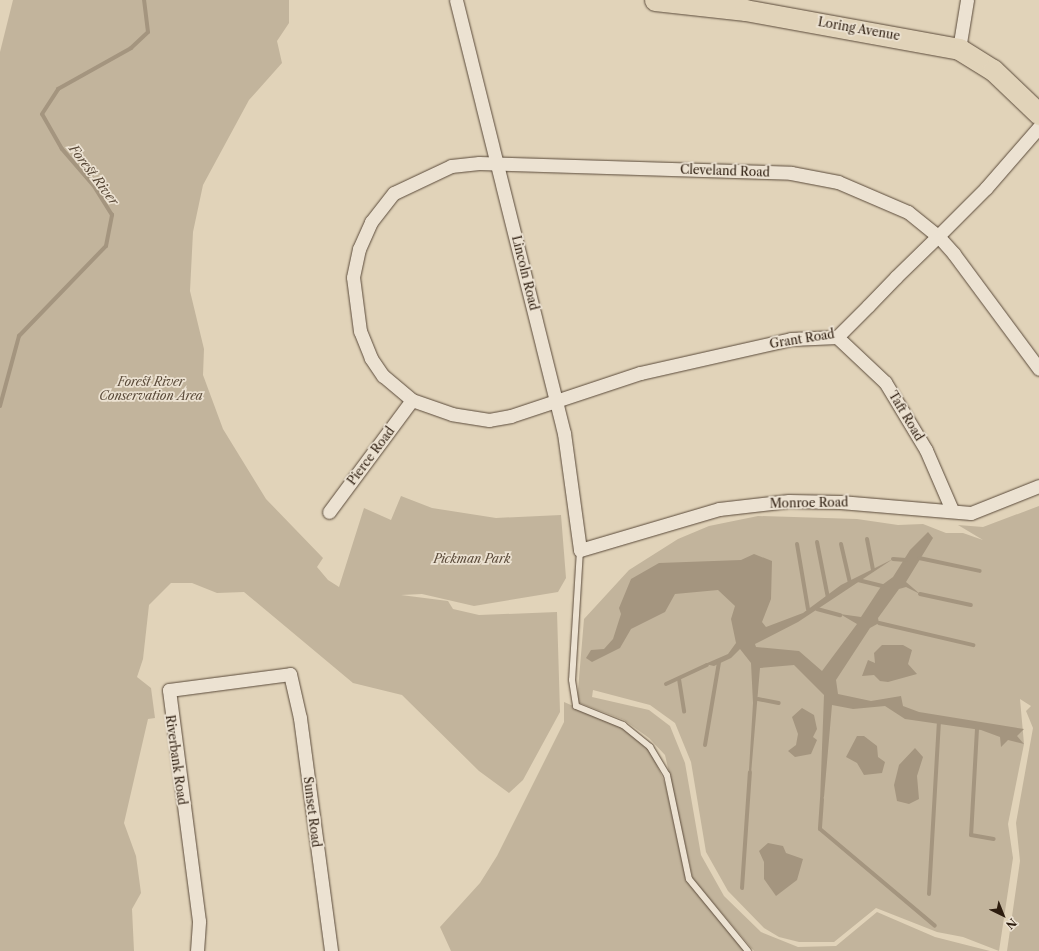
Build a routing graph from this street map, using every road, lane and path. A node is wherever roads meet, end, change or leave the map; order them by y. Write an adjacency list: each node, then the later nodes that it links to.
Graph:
1 (456, 0): 7 (street, Lincoln Road)
2 (655, 0): 4 (highway, Loring Avenue)
3 (967, 0): 4 (street)
4 (959, 49): 5 (highway, Loring Avenue)
5 (1039, 114)
6 (1039, 127): 8 (street, Grant Road)
7 (497, 165): 8 (street, Cleveland Road); 11 (street, Lincoln Road); 12 (street, Cleveland Road)
8 (938, 236): 9 (street, Grant Road); 10 (street, Cleveland Road)
9 (837, 337): 11 (street, Grant Road); 14 (street, Taft Road)
10 (1039, 369)
11 (556, 398): 12 (street, Grant Road); 16 (street, Lincoln Road)
12 (412, 400): 15 (street, Pierce Road)
13 (1039, 486): 14 (street, Monroe Road)
14 (952, 510): 16 (street, Monroe Road)
15 (329, 512)
16 (580, 550): 20 (lane)
17 (290, 674): 18 (street, Riverbank Road); 19 (street, Sunset Road)
18 (197, 951)
19 (331, 951)
20 (748, 951)

